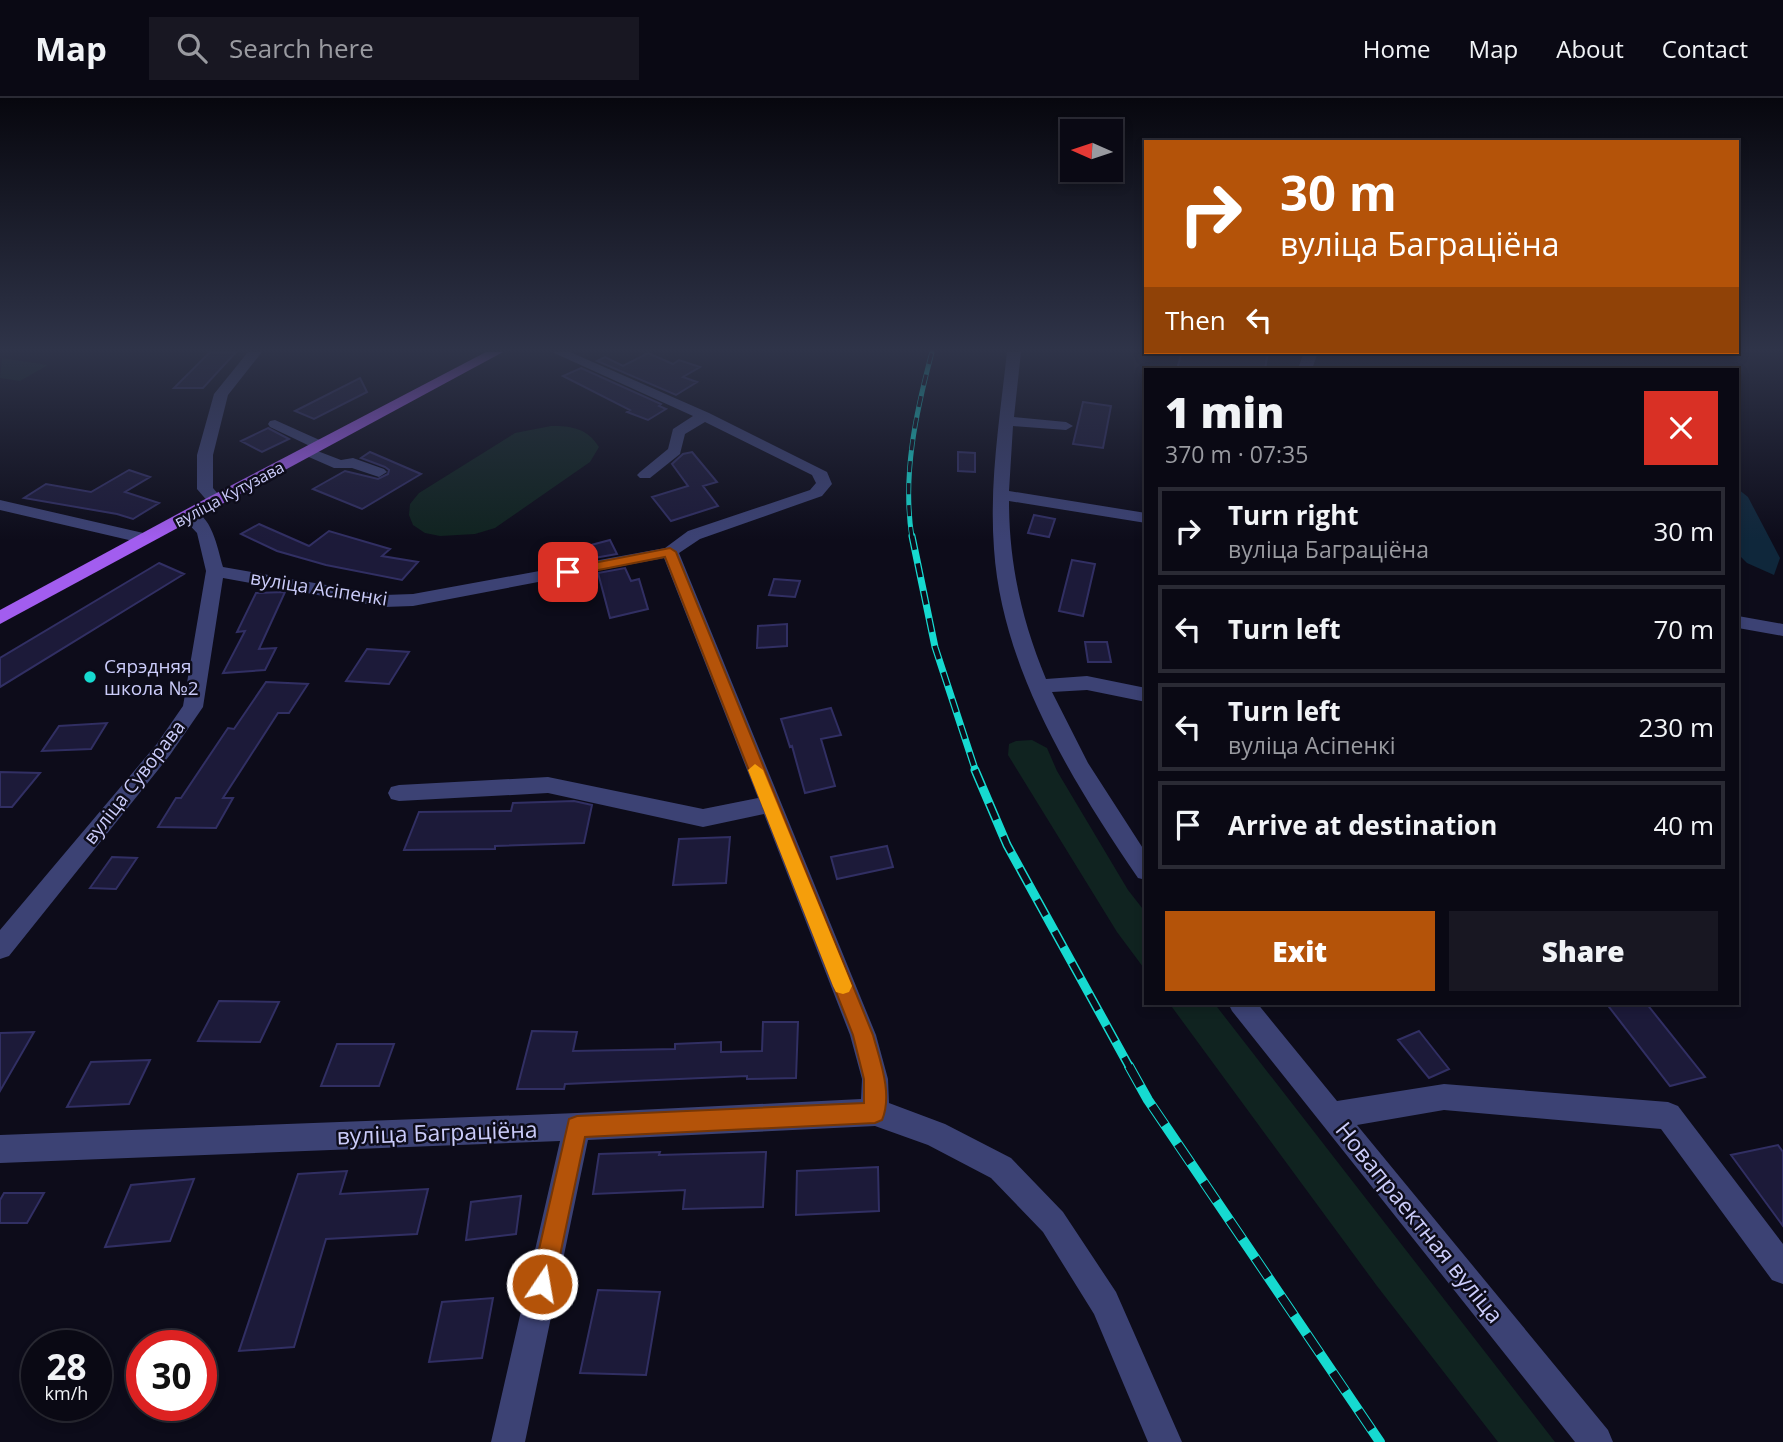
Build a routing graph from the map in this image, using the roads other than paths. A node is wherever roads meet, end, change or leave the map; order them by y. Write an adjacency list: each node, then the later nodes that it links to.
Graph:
1 (216, 415): 13 (street)
2 (376, 415): 9 (main road, вуліца Кутузава)
3 (701, 415): 5 (street)
4 (1009, 415): 6 (street)
5 (704, 416): 11 (street); 18 (street)
6 (1008, 421): 8 (street); 12 (street)
7 (275, 424): 9 (street)
8 (1066, 426)
9 (313, 448): 10 (street); 13 (main road, вуліца Кутузава)
10 (379, 472)
11 (645, 475)
12 (1002, 495): 16 (street); 23 (street)
13 (215, 500): 15 (main road, вуліца Кутузава)
14 (0, 505): 17 (street)
15 (188, 516): 17 (main road, вуліца Кутузава); 19 (street, вуліца Суворава)
16 (1144, 518)
17 (146, 539): 20 (main road, вуліца Кутузава)
18 (670, 552): 19 (street, вуліца Асіпенкі); 26 (street)
19 (215, 571): 28 (street, вуліца Суворава)
20 (0, 618)
21 (1739, 622): 22 (street)
22 (1783, 630)
23 (1040, 686): 24 (street); 27 (street)
24 (1144, 695)
25 (399, 793): 26 (street)
26 (769, 804): 30 (street)
27 (1144, 868)
28 (0, 948)
29 (1243, 1005): 31 (street, Новапраектная вуліца)
30 (875, 1112): 32 (street, вуліца Баграціёна); 36 (street)
31 (1334, 1115): 34 (street); 37 (street, Новапраектная вуліца)
32 (577, 1127): 33 (street, вуліца Баграціёна); 35 (street)
33 (0, 1149)
34 (1783, 1269)
35 (508, 1442)
36 (1165, 1442)
37 (1596, 1442)

